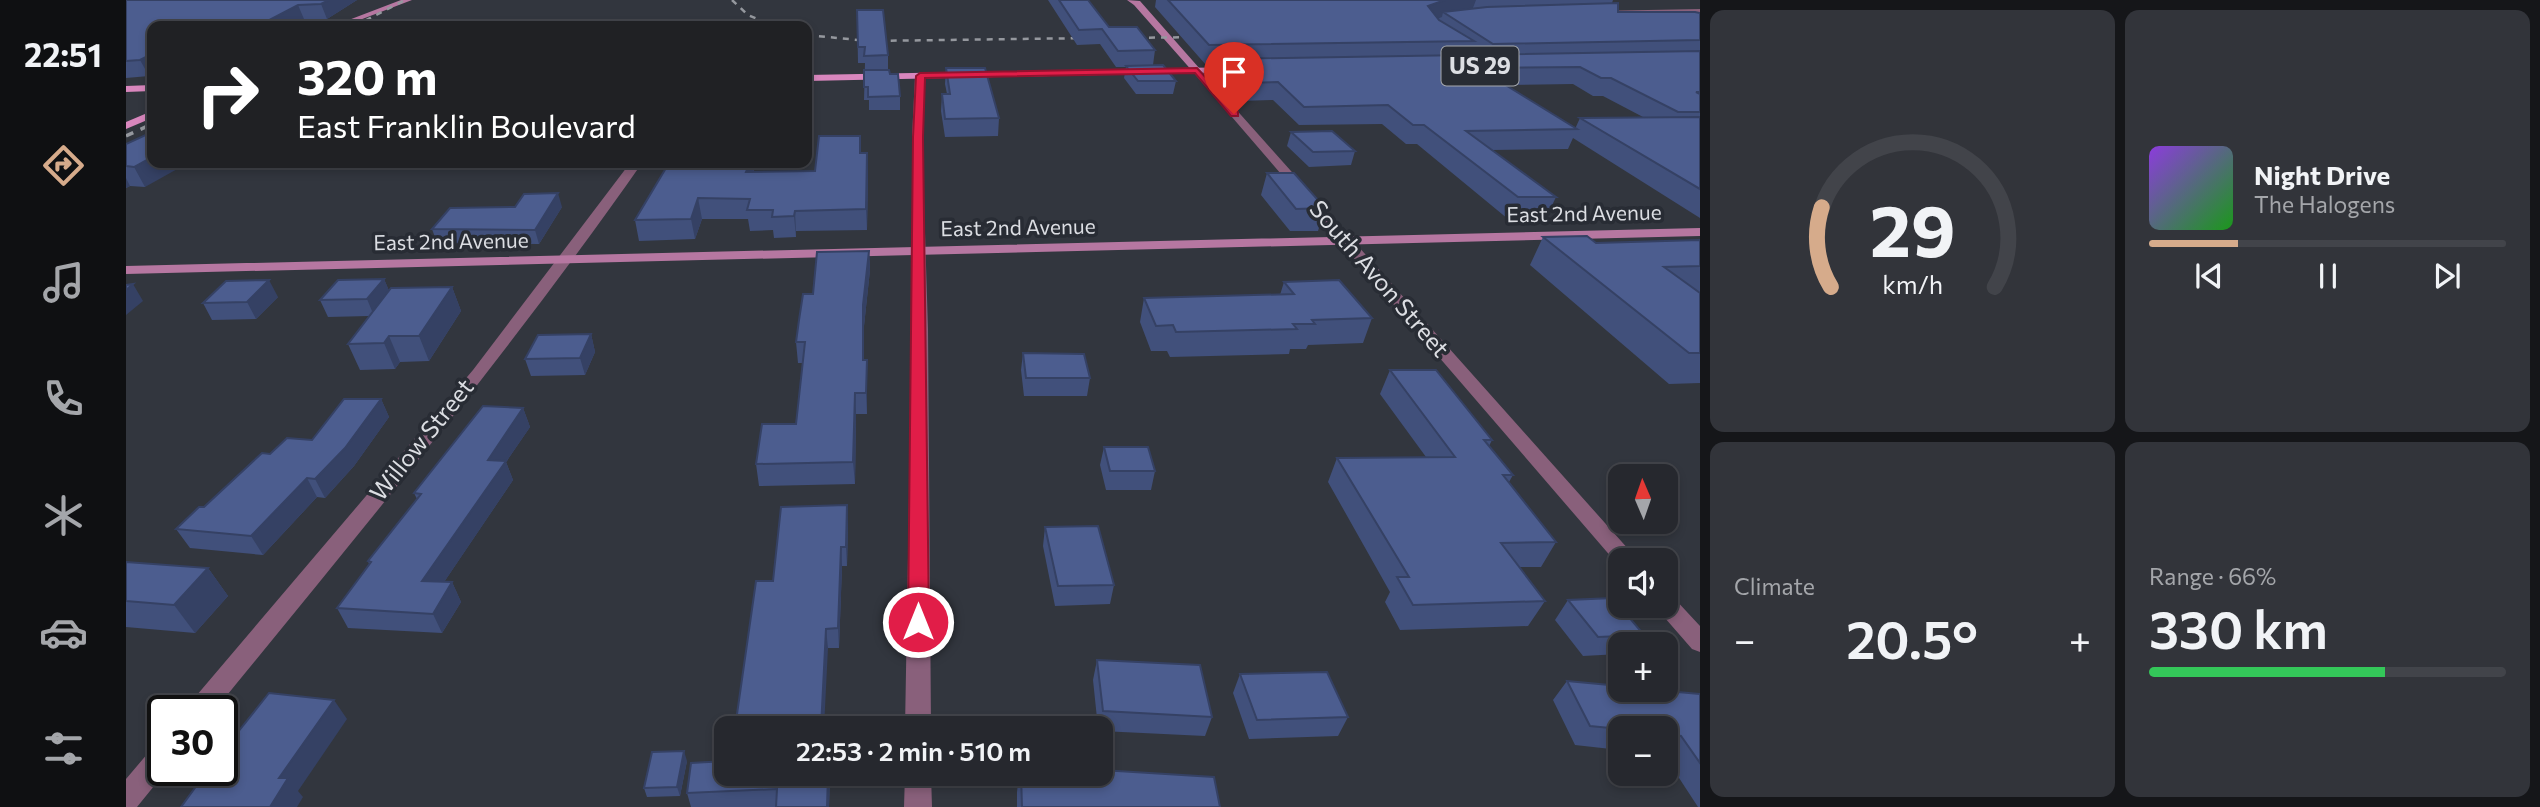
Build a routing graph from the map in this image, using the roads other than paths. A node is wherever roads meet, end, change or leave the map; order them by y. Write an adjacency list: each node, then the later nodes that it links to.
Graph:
1 (408, 0): 9 (street)
2 (418, 0): 10 (street)
3 (1131, 0): 12 (street, South Avon Street)
4 (1640, 4): 6 (street)
5 (1700, 10): 6 (street)
6 (1660, 11): 7 (street); 8 (street)
7 (1581, 13)
8 (1681, 20)
9 (351, 21)
10 (384, 21)
11 (1248, 70): 12 (main road)
12 (1197, 71): 13 (main road); 21 (street, South Avon Street)
13 (920, 76): 14 (main road); 22 (street)
14 (812, 78)
15 (147, 88): 16 (main road)
16 (126, 89)
17 (147, 116): 18 (main road)
18 (126, 126)
19 (632, 168): 23 (street, Willow Street)
20 (1700, 233): 21 (street, East 2nd Avenue)
21 (1346, 242): 22 (street, East 2nd Avenue); 25 (street, South Avon Street)
22 (920, 251): 23 (street, East 2nd Avenue); 29 (street)
23 (567, 260): 24 (street, East 2nd Avenue); 28 (street, Willow Street)
24 (126, 270)
25 (1616, 548)
26 (1678, 617): 27 (street)
27 (1700, 642)
28 (212, 695)
29 (918, 716)
30 (147, 774): 32 (street)
31 (918, 786): 33 (street)
32 (126, 799)
33 (918, 807)

